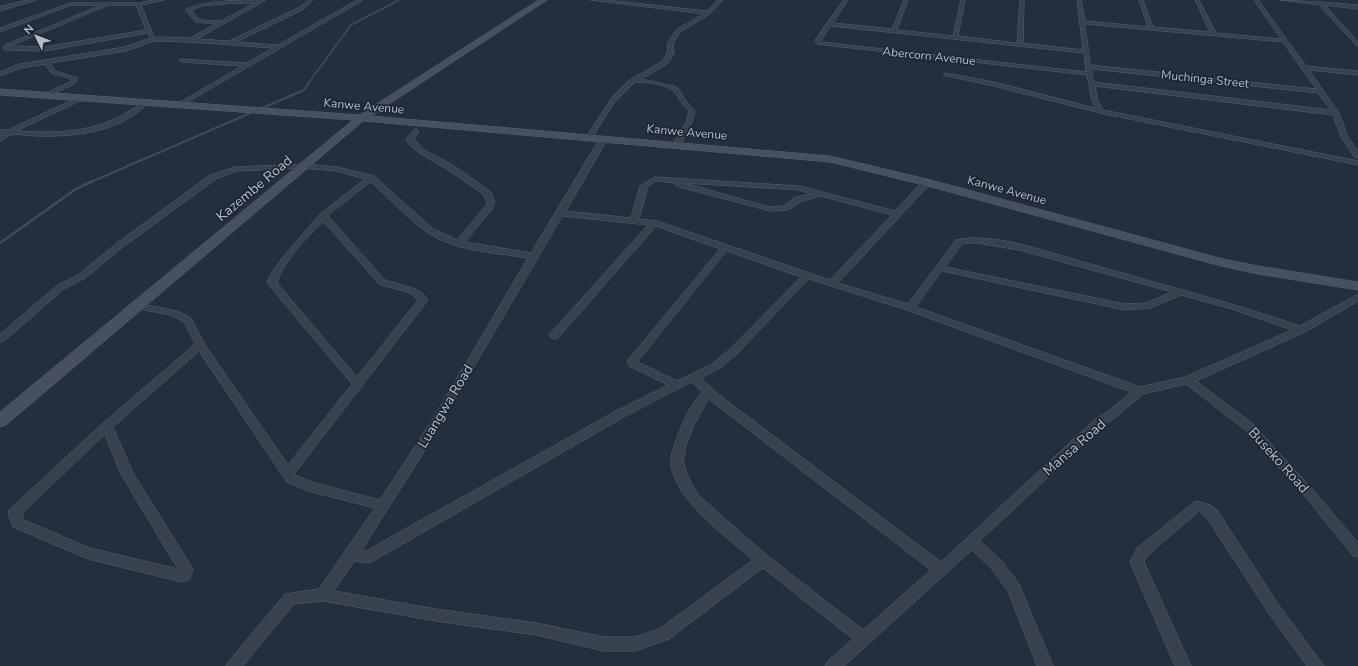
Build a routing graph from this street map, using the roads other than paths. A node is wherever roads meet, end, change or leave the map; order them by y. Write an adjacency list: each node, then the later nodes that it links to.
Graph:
1 (34, 0): 25 (street)
2 (118, 0): 22 (street)
3 (162, 0): 24 (street)
4 (312, 0): 44 (street)
5 (361, 0): 47 (street)
6 (544, 0): 68 (main road, Kazembe Road)
7 (593, 0): 20 (street)
8 (664, 0): 26 (street)
9 (721, 0): 29 (street)
10 (846, 0): 32 (street, Abercorn Avenue)
11 (906, 0): 38 (street)
12 (963, 0): 41 (street)
13 (1022, 0): 45 (street)
14 (1079, 0): 30 (street)
15 (1141, 0): 35 (street)
16 (1197, 0): 39 (street)
17 (1256, 0): 43 (street)
18 (1282, 0): 23 (street)
19 (263, 1): 31 (street); 31 (street)
20 (605, 1): 26 (street)
21 (0, 2): 25 (street)
22 (110, 3): 24 (street); 34 (street); 48 (street)
23 (1320, 3): 27 (street); 46 (street)
24 (138, 4): 37 (street)
25 (13, 5): 28 (street)
26 (656, 7): 29 (street)
27 (1358, 7)
28 (0, 9)
29 (708, 13): 58 (street)
30 (1082, 22): 35 (street); 49 (street)
31 (222, 23): 42 (street)
32 (830, 24): 38 (street); 54 (street, Abercorn Avenue)
33 (0, 26): 34 (street)
34 (9, 26): 36 (street)
35 (1151, 28): 39 (street)
36 (0, 30)
37 (150, 31): 40 (street); 48 (street)
38 (894, 31): 41 (street)
39 (1214, 34): 43 (street)
40 (153, 38): 42 (street); 51 (street)
41 (955, 38): 45 (street)
42 (191, 40): 44 (street)
43 (1286, 42): 53 (street)
44 (230, 43): 47 (street)
45 (1020, 44): 49 (street)
46 (1358, 45)
47 (279, 47): 52 (street)
48 (2, 49)
49 (1087, 52): 54 (street)
50 (182, 60): 52 (street)
51 (47, 63): 56 (street); 62 (street)
52 (246, 65): 65 (street)
53 (1304, 68): 55 (street); 60 (street)
54 (1089, 71): 59 (street); 60 (street, Muchinga Street)
55 (1358, 73)
56 (0, 74)
57 (946, 75): 66 (street)
58 (635, 80): 73 (street); 77 (street)
59 (1091, 84): 66 (street); 67 (street)
60 (1321, 91): 67 (street)
61 (0, 92): 62 (main road, Kanwe Avenue)
62 (44, 96): 63 (main road, Kanwe Avenue)
63 (82, 98): 64 (main road, Kanwe Avenue); 71 (street)
64 (145, 103): 65 (main road, Kanwe Avenue); 71 (street)
65 (179, 105): 68 (main road, Kanwe Avenue)
66 (1100, 111): 79 (street)
67 (1336, 113): 72 (street)
68 (360, 119): 73 (main road, Kanwe Avenue); 80 (main road, Kazembe Road)
69 (416, 131): 90 (street)
70 (0, 132): 71 (street)
71 (9, 132): 76 (street)
72 (1345, 136): 75 (street); 78 (street)
73 (590, 137): 74 (main road, Kanwe Avenue)
74 (604, 138): 77 (main road, Kanwe Avenue); 85 (street, Luangwa Road)
75 (1358, 138)
76 (0, 139)
77 (677, 144): 83 (main road, Kanwe Avenue)
78 (1358, 156)
79 (1358, 163)
80 (303, 166): 81 (street); 99 (main road, Kazembe Road); 103 (street)
81 (371, 178): 87 (street); 90 (street)
82 (661, 179): 84 (street); 84 (street); 88 (street)
83 (927, 182): 86 (street); 96 (main road, Kanwe Avenue)
84 (822, 194): 86 (street)
85 (561, 214): 88 (street); 92 (street, Luangwa Road)
86 (897, 214): 95 (street)
87 (323, 216): 107 (street); 107 (street)
88 (634, 221): 89 (street)
89 (654, 223): 91 (street); 102 (street)
90 (459, 244): 92 (street)
91 (726, 247): 94 (street); 108 (street)
92 (533, 256): 114 (street, Luangwa Road)
93 (940, 268): 97 (street); 97 (street); 100 (street)
94 (808, 275): 95 (street); 105 (street)
95 (832, 284): 100 (street)
96 (1358, 286)
97 (1181, 292): 101 (street)
98 (1358, 297): 101 (street, Mansa Road)
99 (137, 306): 104 (street); 111 (main road, Kazembe Road)
100 (910, 308): 109 (street)
101 (1301, 330): 106 (street, Mansa Road)
102 (554, 336)
103 (0, 339)
104 (200, 346): 112 (street); 113 (street)
105 (694, 378): 108 (street); 110 (street)
106 (1188, 380): 109 (street, Mansa Road); 116 (street, Buseko Road)
107 (358, 384): 113 (street)
108 (676, 385): 117 (street)
109 (1139, 391): 115 (street, Mansa Road)
110 (709, 392): 118 (street); 119 (street)
111 (3, 414)
112 (107, 426): 112 (street)
113 (287, 475): 114 (street)
114 (384, 506): 117 (street, Luangwa Road)
115 (971, 541): 119 (street, Mansa Road); 124 (street)
116 (1358, 552)
117 (349, 555): 120 (street, Luangwa Road)
118 (763, 560): 120 (street); 121 (street)
119 (941, 570): 121 (street, Mansa Road)
120 (323, 595): 122 (street)
121 (864, 639): 123 (street, Mansa Road)
122 (234, 666)
123 (833, 666)
124 (1045, 666)
125 (1183, 666): 126 (street)
126 (1316, 666)

